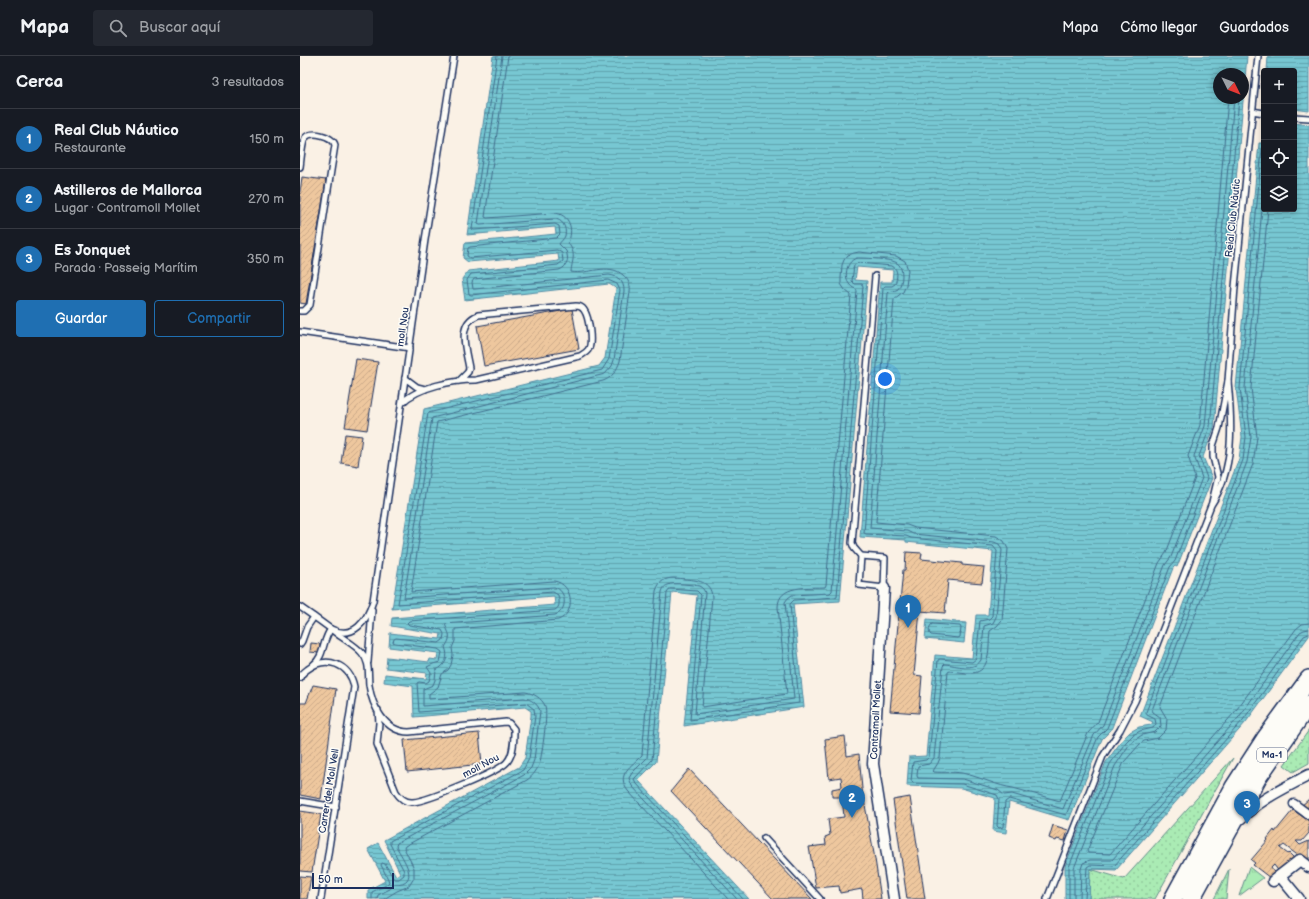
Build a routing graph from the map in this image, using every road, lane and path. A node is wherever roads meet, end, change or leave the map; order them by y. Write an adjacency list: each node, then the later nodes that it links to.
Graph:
1 (454, 56): 11 (lane, moll Nou)
2 (1258, 56): 3 (lane, Reial Club Nàutic)
3 (1252, 111): 4 (lane); 14 (lane, Reial Club Nàutic)
4 (1261, 112)
5 (1297, 116): 6 (lane)
6 (1309, 118)
7 (300, 167): 9 (lane)
8 (874, 276): 18 (lane)
9 (300, 311)
10 (300, 332): 11 (lane)
11 (410, 348): 12 (lane, moll Nou)
12 (406, 378): 15 (lane); 16 (lane, moll Nou)
13 (459, 381): 13 (lane); 15 (lane)
14 (1228, 381): 17 (lane); 17 (lane)
15 (426, 389): 16 (lane)
16 (402, 404): 20 (lane, moll Nou)
17 (1211, 505): 42 (lane)
18 (861, 556): 19 (lane, Contramoll Mollet); 19 (lane)
19 (884, 588): 41 (street, Contramoll Mollet)
20 (373, 601): 23 (lane, moll Nou); 25 (lane, moll Nou)
21 (300, 606): 22 (lane)
22 (314, 617): 23 (lane); 24 (lane)
23 (331, 629): 25 (lane, moll Nou); 26 (lane)
24 (300, 644)
25 (368, 665): 30 (lane, moll Nou)
26 (311, 667): 27 (lane); 34 (lane, Carrer del Moll Vell)
27 (300, 675)
28 (1309, 679): 43 (highway, Ma-1)
29 (1309, 704): 36 (highway, Ma-1)
30 (378, 710): 30 (lane, moll Nou)
31 (1309, 775): 36 (street)
32 (300, 801): 34 (lane)
33 (1294, 804): 35 (street)
34 (336, 807): 39 (lane, Carrer del Moll Vell)
35 (1309, 815)
36 (1227, 832): 44 (highway, Ma-1)
37 (764, 838): 40 (lane)
38 (1309, 867): 45 (street)
39 (321, 899)
40 (820, 899)
41 (894, 899)
42 (1047, 899)
43 (1174, 899)
44 (1191, 899)
45 (1299, 899)

